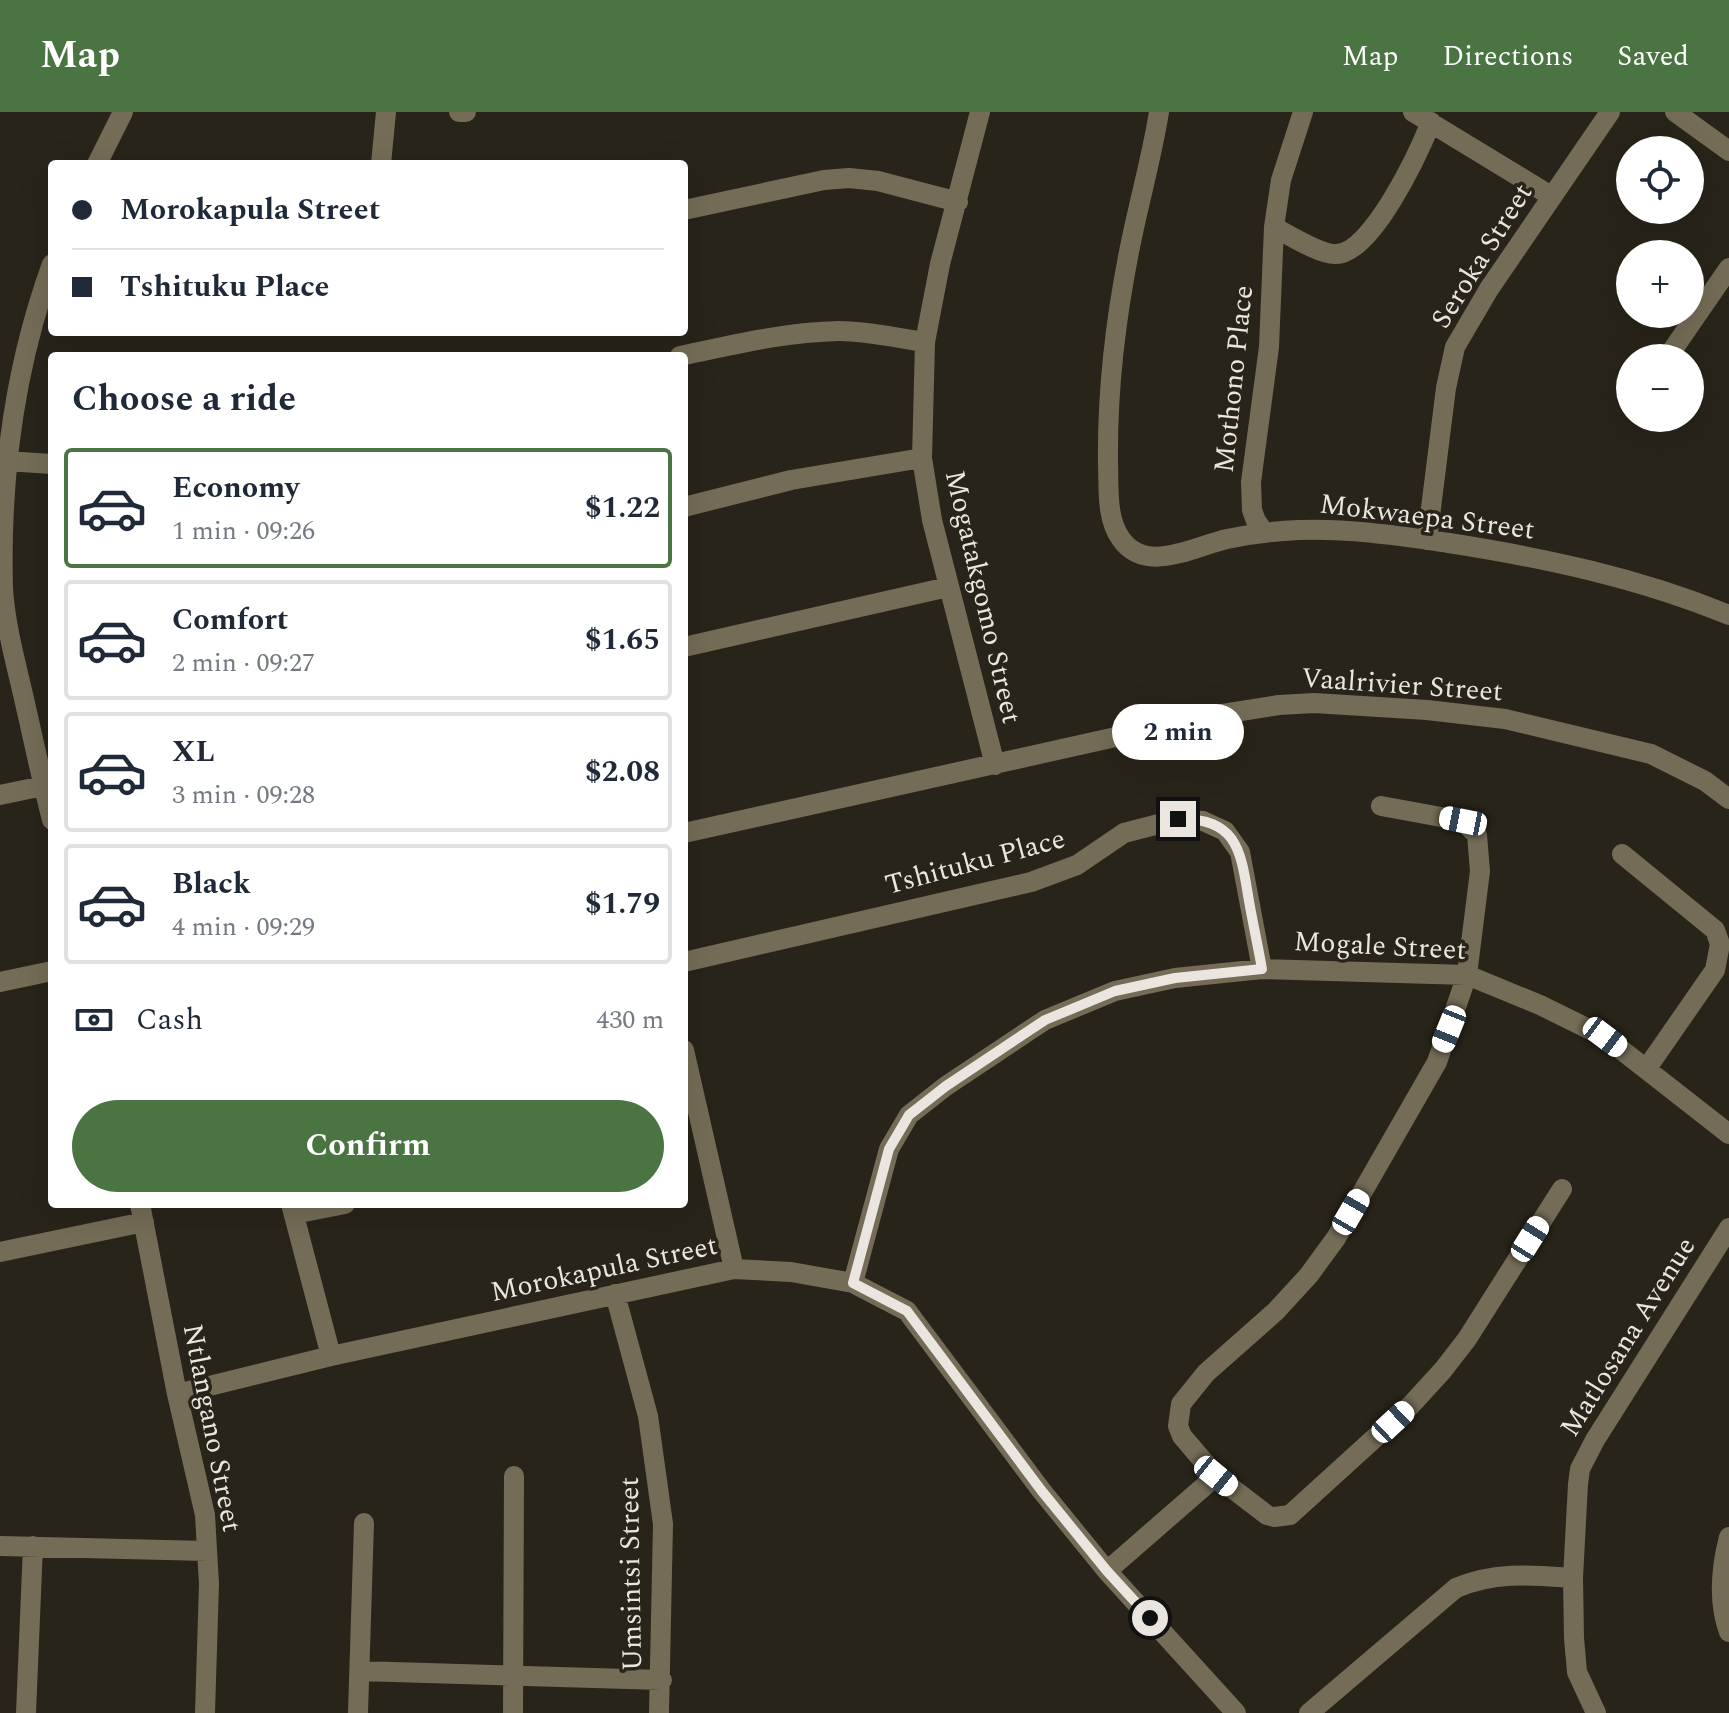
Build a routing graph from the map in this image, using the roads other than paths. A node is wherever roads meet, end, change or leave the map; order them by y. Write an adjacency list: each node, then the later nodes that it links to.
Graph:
1 (123, 112): 12 (street)
2 (386, 112): 13 (street)
3 (459, 112): 4 (street)
4 (466, 112)
5 (980, 112): 15 (street, Mogatakgomo Street)
6 (1159, 112): 27 (street, Mokwaepa Street)
7 (1303, 112): 17 (street, Mothono Place)
8 (1610, 112): 14 (street, Seroka Street)
9 (1675, 112): 11 (street)
10 (1422, 117): 14 (street); 17 (street)
11 (1729, 151)
12 (99, 160)
13 (381, 160)
14 (1551, 196): 28 (street, Seroka Street)
15 (958, 202): 16 (street); 20 (street, Mogatakgomo Street)
16 (688, 209)
17 (1274, 227): 27 (street, Mothono Place)
18 (1729, 268): 21 (street)
19 (48, 276): 24 (street)
20 (925, 342): 22 (street); 23 (street, Mogatakgomo Street)
21 (1677, 344)
22 (688, 354)
23 (922, 458): 26 (street); 29 (street, Mogatakgomo Street)
24 (6, 461): 25 (street); 33 (street)
25 (48, 464)
26 (688, 506)
27 (1265, 533): 28 (street, Mokwaepa Street)
28 (1427, 540): 30 (street, Mokwaepa Street)
29 (948, 587): 31 (street); 32 (street, Mogatakgomo Street)
30 (1729, 615)
31 (688, 646)
32 (995, 765): 35 (street, Vaalrivier Street); 38 (street, Vaalrivier Street)
33 (43, 786): 34 (street); 36 (street)
34 (0, 795)
35 (1729, 799)
36 (48, 805)
37 (1381, 806): 43 (street)
38 (688, 832)
39 (1622, 854): 46 (street)
40 (688, 961): 41 (street, Tshituku Place)
41 (1262, 969): 43 (street, Mogale Street); 54 (street, Mogale Street)
42 (48, 972): 44 (street)
43 (1467, 975): 46 (street, Mogale Street); 59 (street)
44 (0, 982)
45 (688, 1068): 53 (street)
46 (1647, 1068): 47 (street, Mogale Street)
47 (1729, 1134)
48 (1562, 1189): 59 (street)
49 (293, 1209): 56 (street)
50 (142, 1213): 52 (street); 57 (street, Ntlangano Street)
51 (1729, 1228): 66 (street, Matlosana Avenue)
52 (0, 1252)
53 (734, 1269): 54 (street, Morokapula Street); 55 (street, Morokapula Street)
54 (853, 1283): 65 (street, Morokapula Street)
55 (615, 1294): 56 (street, Morokapula Street); 70 (street, Umsintsi Street)
56 (331, 1356): 57 (street, Morokapula Street)
57 (177, 1394): 64 (street, Ntlangano Street)
58 (514, 1476): 69 (street)
59 (1216, 1476): 65 (street)
60 (364, 1523): 68 (street)
61 (1729, 1537): 67 (street)
62 (0, 1546): 63 (street)
63 (33, 1546): 64 (street); 71 (street)
64 (207, 1551): 72 (street, Ntlangano Street)
65 (1107, 1571): 76 (street, Morokapula Street)
66 (1573, 1578): 77 (street); 78 (street, Matlosana Avenue)
67 (1729, 1632)
68 (360, 1671): 69 (street); 73 (street)
69 (514, 1675): 70 (street); 74 (street)
70 (662, 1680): 75 (street, Umsintsi Street)
71 (26, 1713)
72 (205, 1713)
73 (358, 1713)
74 (513, 1713)
75 (659, 1713)
76 (1236, 1713)
77 (1309, 1713)
78 (1596, 1713)

